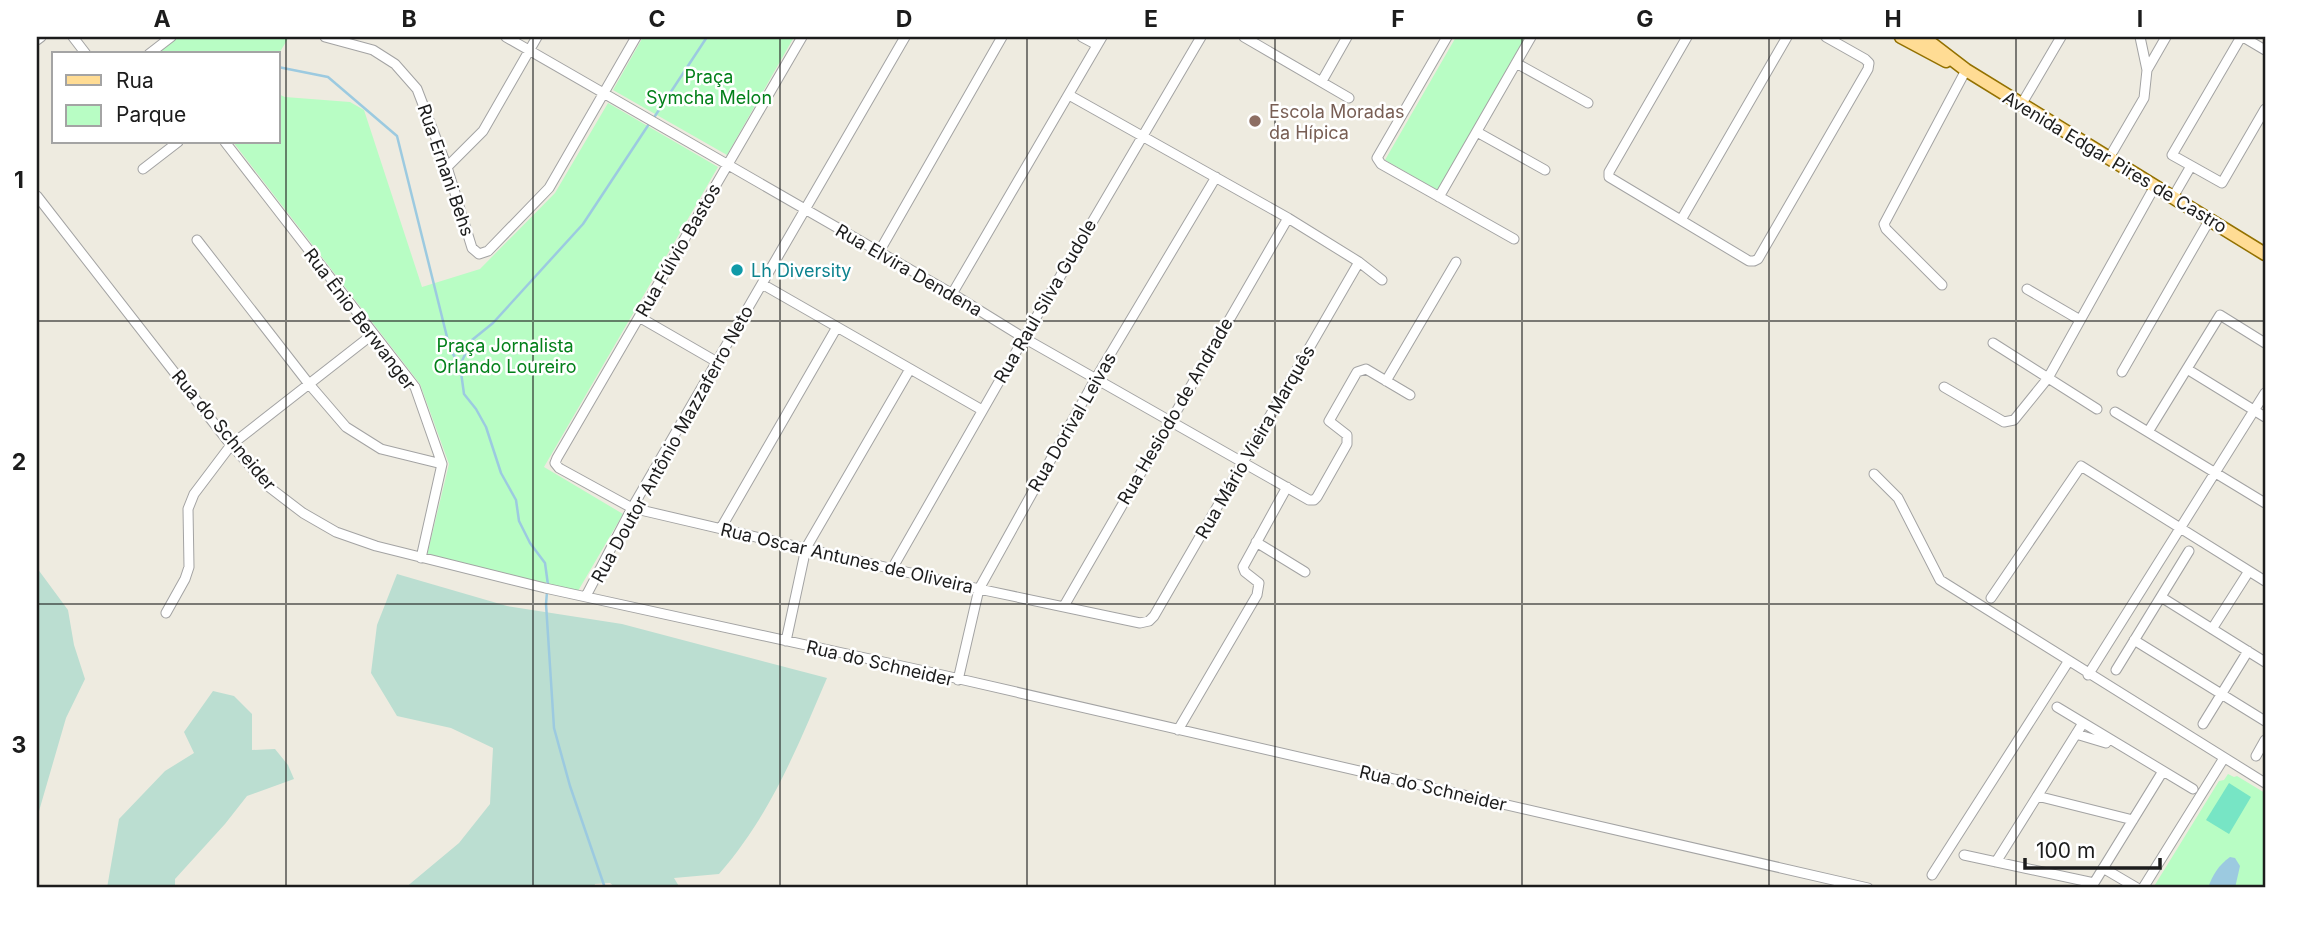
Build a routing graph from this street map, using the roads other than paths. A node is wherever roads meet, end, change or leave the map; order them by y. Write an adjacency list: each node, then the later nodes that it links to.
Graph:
1 (41, 37): 26 (street)
2 (73, 37): 30 (street)
3 (171, 37): 31 (street)
4 (325, 37): 49 (street, Rua Ernani Behs)
5 (506, 37): 28 (street, Rua Elvira Dendena)
6 (537, 37): 28 (street)
7 (636, 37): 36 (street, Rua Ernani Behs)
8 (802, 37): 47 (street, Rua Fúlvio Bastos)
9 (905, 37): 57 (street, Rua Doutor Antônio Mazzaferro Neto)
10 (1002, 37): 63 (street)
11 (1082, 37): 27 (street)
12 (1200, 37): 43 (street, Rua Raul Silva Gudole)
13 (1244, 37): 35 (street)
14 (1347, 37): 35 (street)
15 (1447, 37): 55 (street)
16 (1531, 37): 32 (street)
17 (1687, 37): 60 (street)
18 (1787, 37): 60 (street)
19 (1826, 37): 60 (street)
20 (1901, 37): 33 (main road, Avenida Edgar Pires de Castro)
21 (1923, 37): 33 (main road, Avenida Edgar Pires de Castro)
22 (2061, 37): 40 (street)
23 (2140, 37): 34 (street)
24 (2166, 37): 34 (street)
25 (2242, 37): 29 (street); 48 (street)
26 (37, 40)
27 (1100, 41): 37 (street)
28 (529, 50): 36 (street, Rua Elvira Dendena); 49 (street)
29 (2265, 50)
30 (84, 52)
31 (154, 52)
32 (1516, 63): 39 (street); 42 (street)
33 (1966, 70): 40 (main road, Avenida Edgar Pires de Castro); 69 (street)
34 (2147, 71): 46 (street)
35 (1322, 81): 38 (street)
36 (604, 94): 47 (street, Rua Elvira Dendena); 49 (street, Rua Ernani Behs)
37 (1069, 95): 43 (street); 71 (street)
38 (1349, 98)
39 (1588, 103)
40 (2021, 105): 46 (main road, Avenida Edgar Pires de Castro)
41 (2265, 109): 48 (street)
42 (1476, 132): 51 (street); 55 (street)
43 (1142, 136): 52 (street); 76 (street, Rua Raul Silva Gudole)
44 (175, 144): 50 (street)
45 (227, 144): 75 (street, Rua Ênio Berwanger)
46 (2109, 158): 53 (main road, Avenida Edgar Pires de Castro)
47 (727, 165): 57 (street, Rua Elvira Dendena); 72 (street, Rua Fúlvio Bastos)
48 (2191, 166): 56 (street)
49 (447, 167)
50 (143, 169)
51 (1545, 170)
52 (1216, 177): 58 (street); 84 (street, Rua Dorival Leivas)
53 (2155, 186): 56 (main road, Avenida Edgar Pires de Castro); 73 (street)
54 (37, 196): 97 (street, Rua do Schneider)
55 (1439, 197): 61 (street)
56 (2174, 197): 59 (main road, Avenida Edgar Pires de Castro)
57 (805, 210): 63 (street, Rua Elvira Dendena); 68 (street, Rua Doutor Antônio Mazzaferro Neto)
58 (1288, 218): 65 (street); 95 (street, Rua Hesiodo de Andrade)
59 (2210, 219): 64 (main road, Avenida Edgar Pires de Castro); 82 (street)
60 (1681, 220)
61 (1514, 239)
62 (197, 240): 86 (street)
63 (879, 252): 71 (street, Rua Elvira Dendena)
64 (2265, 254)
65 (1359, 262): 67 (street); 99 (street, Rua Mário Vieira Marquês)
66 (1456, 262): 85 (street)
67 (1382, 280)
68 (762, 284): 74 (street); 79 (street, Rua Doutor Antônio Mazzaferro Neto)
69 (1942, 285)
70 (2027, 289): 73 (street)
71 (952, 294): 76 (street, Rua Elvira Dendena)
72 (639, 317): 79 (street); 98 (street, Rua Fúlvio Bastos)
73 (2080, 320): 83 (street)
74 (837, 327): 80 (street); 107 (street)
75 (373, 334): 86 (street); 100 (street, Rua Ênio Berwanger)
76 (1024, 338): 84 (street, Rua Elvira Dendena); 91 (street, Rua Raul Silva Gudole)
77 (1993, 343): 83 (street)
78 (2265, 343): 81 (street)
79 (716, 362): 106 (street, Rua Doutor Antônio Mazzaferro Neto)
80 (910, 369): 91 (street); 110 (street)
81 (2187, 369): 92 (street); 96 (street)
82 (2122, 372)
83 (2048, 377): 87 (street); 90 (street)
84 (1096, 379): 95 (street, Rua Elvira Dendena); 117 (street, Rua Dorival Leivas)
85 (1386, 381): 89 (street); 103 (street, Rua Elvira Dendena)
86 (309, 384): 97 (street); 100 (street)
87 (1944, 387)
88 (2265, 393): 92 (street)
89 (1410, 395)
90 (2097, 409)
91 (982, 410): 113 (street, Rua Raul Silva Gudole)
92 (2254, 411): 94 (street); 101 (street)
93 (2115, 412): 96 (street)
94 (2265, 417)
95 (1170, 420): 99 (street, Rua Elvira Dendena); 121 (street, Rua Hesiodo de Andrade)
96 (2148, 432): 101 (street)
97 (231, 444): 112 (street, Rua do Schneider); 122 (street)
98 (555, 463): 106 (street, Rua Oscar Antunes de Oliveira)
99 (1244, 463): 103 (street, Rua Elvira Dendena); 123 (street, Rua Mário Vieira Marquês)
100 (442, 464): 112 (street)
101 (2216, 473): 105 (street); 108 (street)
102 (1874, 474): 128 (street)
103 (1287, 487): 109 (street)
104 (2265, 491): 105 (street)
105 (2262, 501)
106 (632, 508): 107 (street, Rua Oscar Antunes de Oliveira); 118 (street, Rua Doutor Antônio Mazzaferro Neto)
107 (721, 528): 110 (street, Rua Oscar Antunes de Oliveira)
108 (2180, 528): 114 (street); 120 (street); 131 (street)
109 (1256, 541): 115 (street); 138 (street)
110 (807, 548): 113 (street, Rua Oscar Antunes de Oliveira); 126 (street)
111 (2189, 551): 119 (street)
112 (421, 558): 118 (street, Rua do Schneider)
113 (893, 567): 117 (street, Rua Oscar Antunes de Oliveira)
114 (2249, 571): 116 (street); 124 (street)
115 (1305, 572)
116 (2265, 581)
117 (979, 589): 121 (street, Rua Oscar Antunes de Oliveira); 132 (street, Rua Dorival Leivas)
118 (586, 596): 126 (street, Rua do Schneider)
119 (2161, 597): 124 (street); 125 (street)
120 (1991, 598)
121 (1064, 606): 123 (street, Rua Oscar Antunes de Oliveira)
122 (166, 613)
123 (1149, 621)
124 (2212, 629): 127 (street)
125 (2134, 640): 130 (street); 133 (street)
126 (786, 641): 132 (street, Rua do Schneider)
127 (2248, 651): 129 (street); 133 (street)
128 (2068, 662): 131 (street); 152 (street)
129 (2265, 662)
130 (2116, 670)
131 (2088, 675): 143 (street)
132 (958, 680): 138 (street, Rua do Schneider)
133 (2222, 694): 135 (street); 137 (street)
134 (2057, 708): 136 (street)
135 (2265, 721)
136 (2083, 723): 139 (street); 140 (street)
137 (2203, 724)
138 (1178, 730): 153 (street, Rua do Schneider)
139 (2076, 734): 140 (street); 147 (street)
140 (2109, 739): 144 (street)
141 (2265, 740): 142 (street)
142 (2256, 756)
143 (2224, 758): 145 (street); 155 (street)
144 (2163, 771): 146 (street); 148 (street)
145 (2265, 783)
146 (2193, 789)
147 (2037, 796): 148 (street); 150 (street)
148 (2133, 820): 151 (street)
149 (1964, 855): 150 (street)
150 (1996, 862): 151 (street)
151 (2104, 868): 154 (street)
152 (1932, 875)
153 (1868, 888)
154 (2137, 888)
155 (2143, 888)

